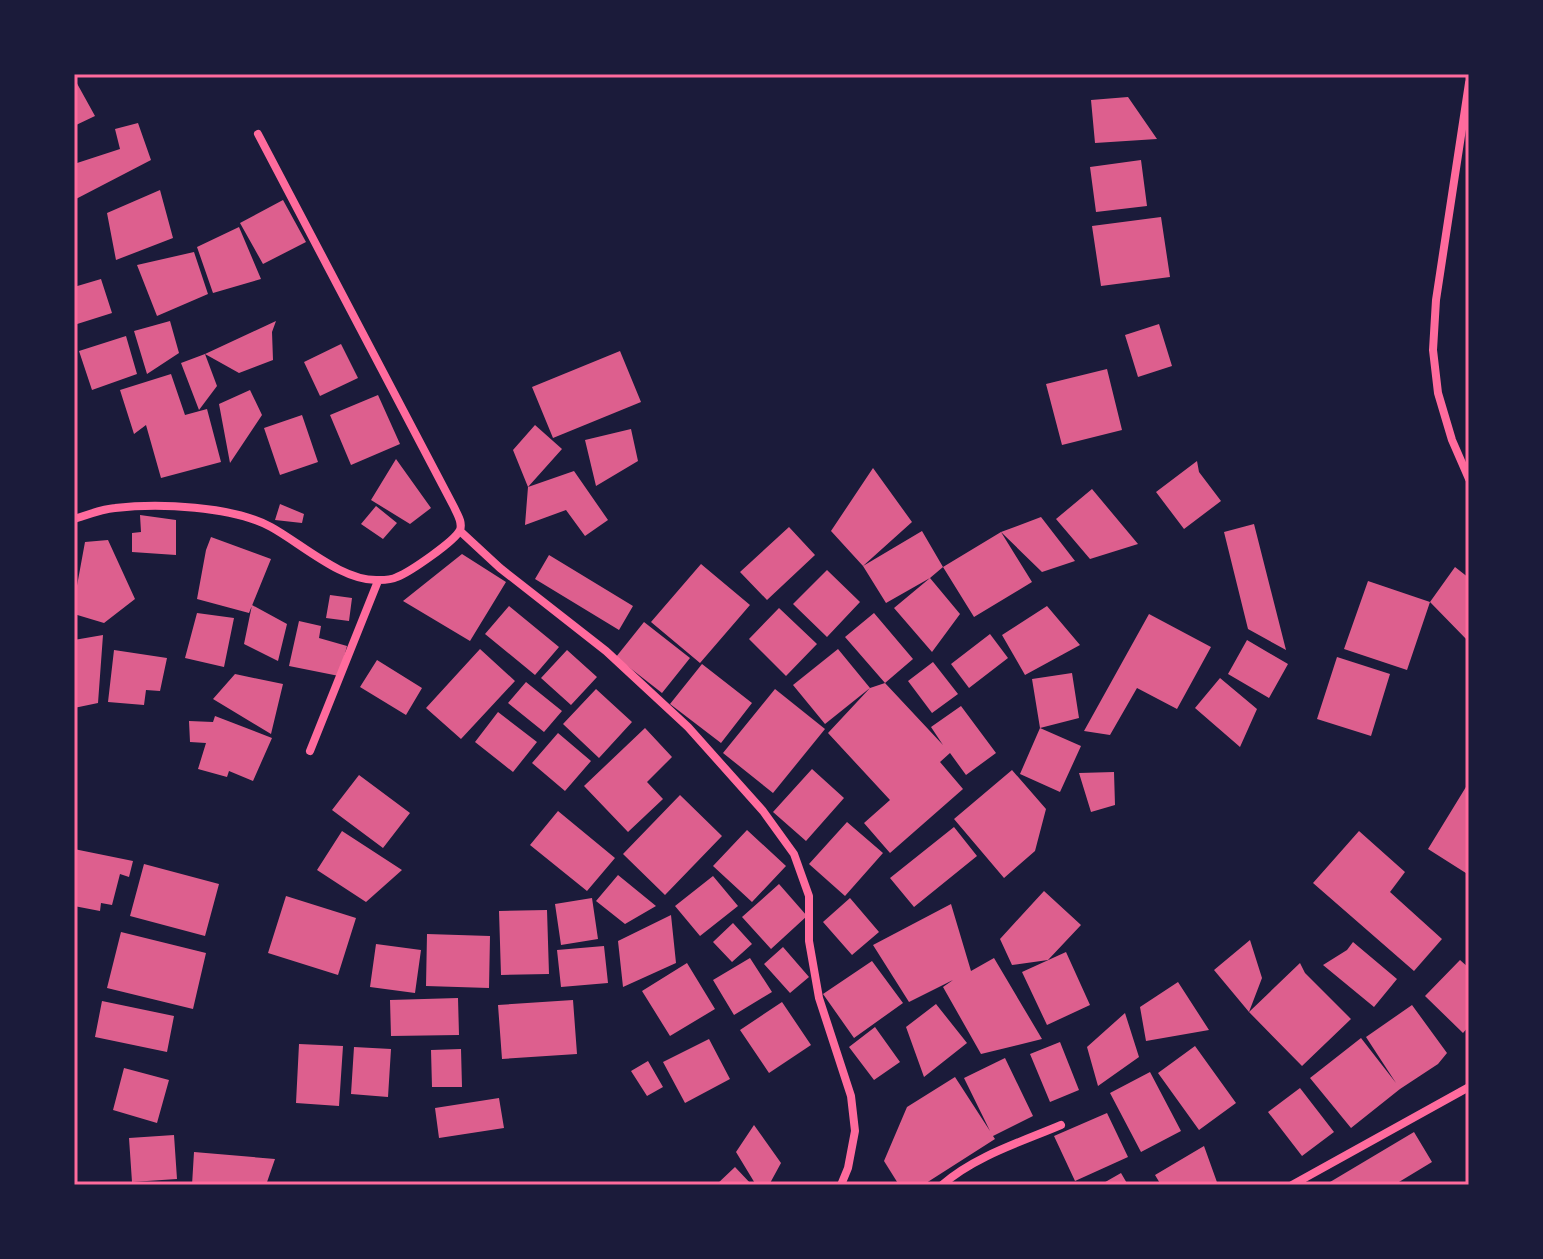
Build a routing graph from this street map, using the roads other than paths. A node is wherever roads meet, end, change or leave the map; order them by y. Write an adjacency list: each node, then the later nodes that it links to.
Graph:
1 (1469, 83): 3 (street)
2 (258, 134): 5 (street)
3 (1469, 479)
4 (74, 519): 6 (street)
5 (460, 531): 6 (street); 10 (street)
6 (378, 581): 7 (street)
7 (310, 751)
8 (1469, 1087): 12 (street)
9 (1061, 1125): 11 (street)
10 (841, 1185)
11 (942, 1185)
12 (1292, 1185)

